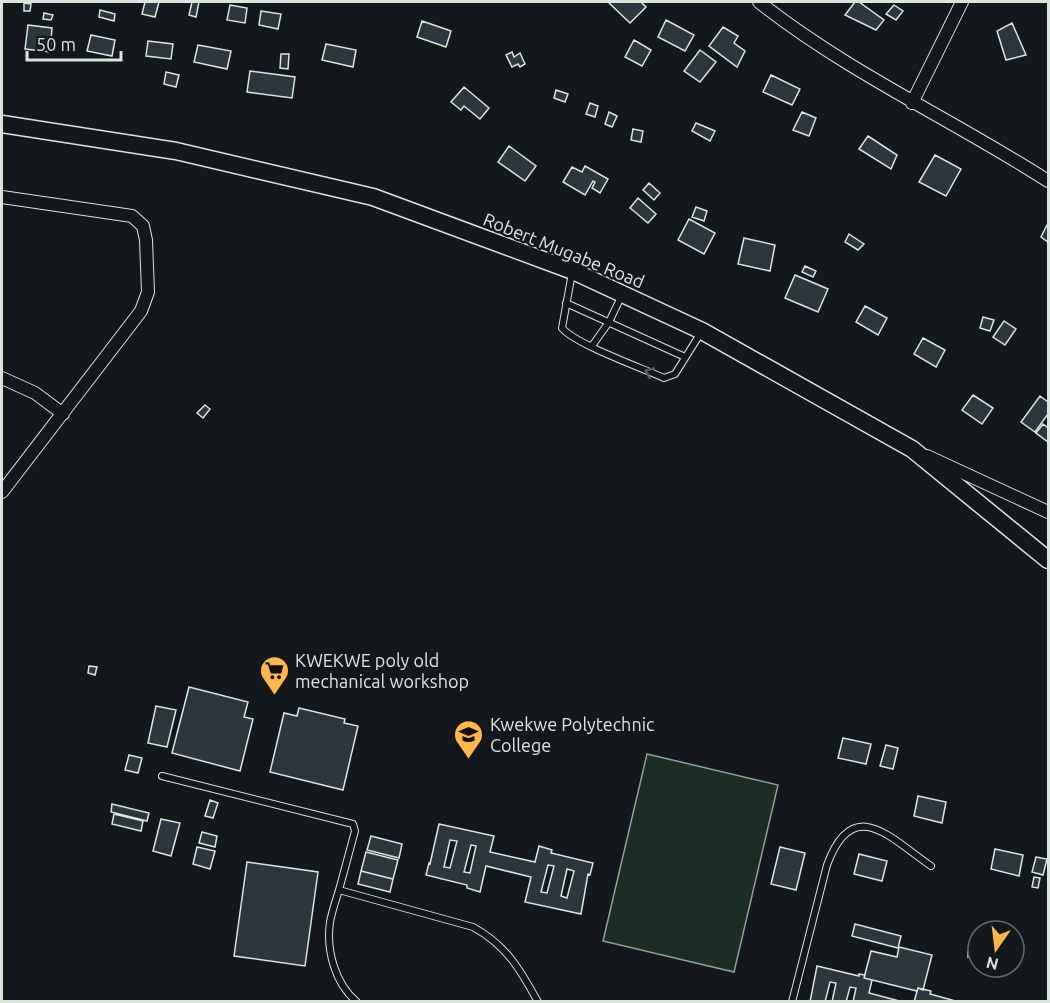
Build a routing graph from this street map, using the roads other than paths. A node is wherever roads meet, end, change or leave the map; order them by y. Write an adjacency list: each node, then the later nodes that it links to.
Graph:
1 (759, 2): 3 (street)
2 (962, 2): 3 (street)
3 (912, 103): 5 (street)
4 (2, 124): 7 (main road, Robert Mugabe Road)
5 (1048, 181)
6 (2, 197): 15 (street)
7 (573, 272): 8 (main road, Robert Mugabe Road); 9 (lane)
8 (623, 294): 10 (lane); 11 (main road, Robert Mugabe Road)
9 (566, 303): 10 (lane); 12 (lane)
10 (609, 322): 12 (lane); 13 (lane)
11 (702, 331): 13 (lane); 16 (main road, Robert Mugabe Road)
12 (592, 346): 13 (lane, one-way to 12)
13 (685, 357)
14 (2, 378): 15 (street)
15 (63, 414): 17 (street)
16 (912, 449): 18 (street); 19 (main road, Robert Mugabe Road)
17 (2, 492)
18 (1048, 512)
19 (1048, 560)
20 (162, 776): 22 (lane)
21 (931, 866): 25 (lane)
22 (339, 890): 23 (lane); 24 (lane)
23 (357, 1002)
24 (538, 1002)
25 (792, 1002)

